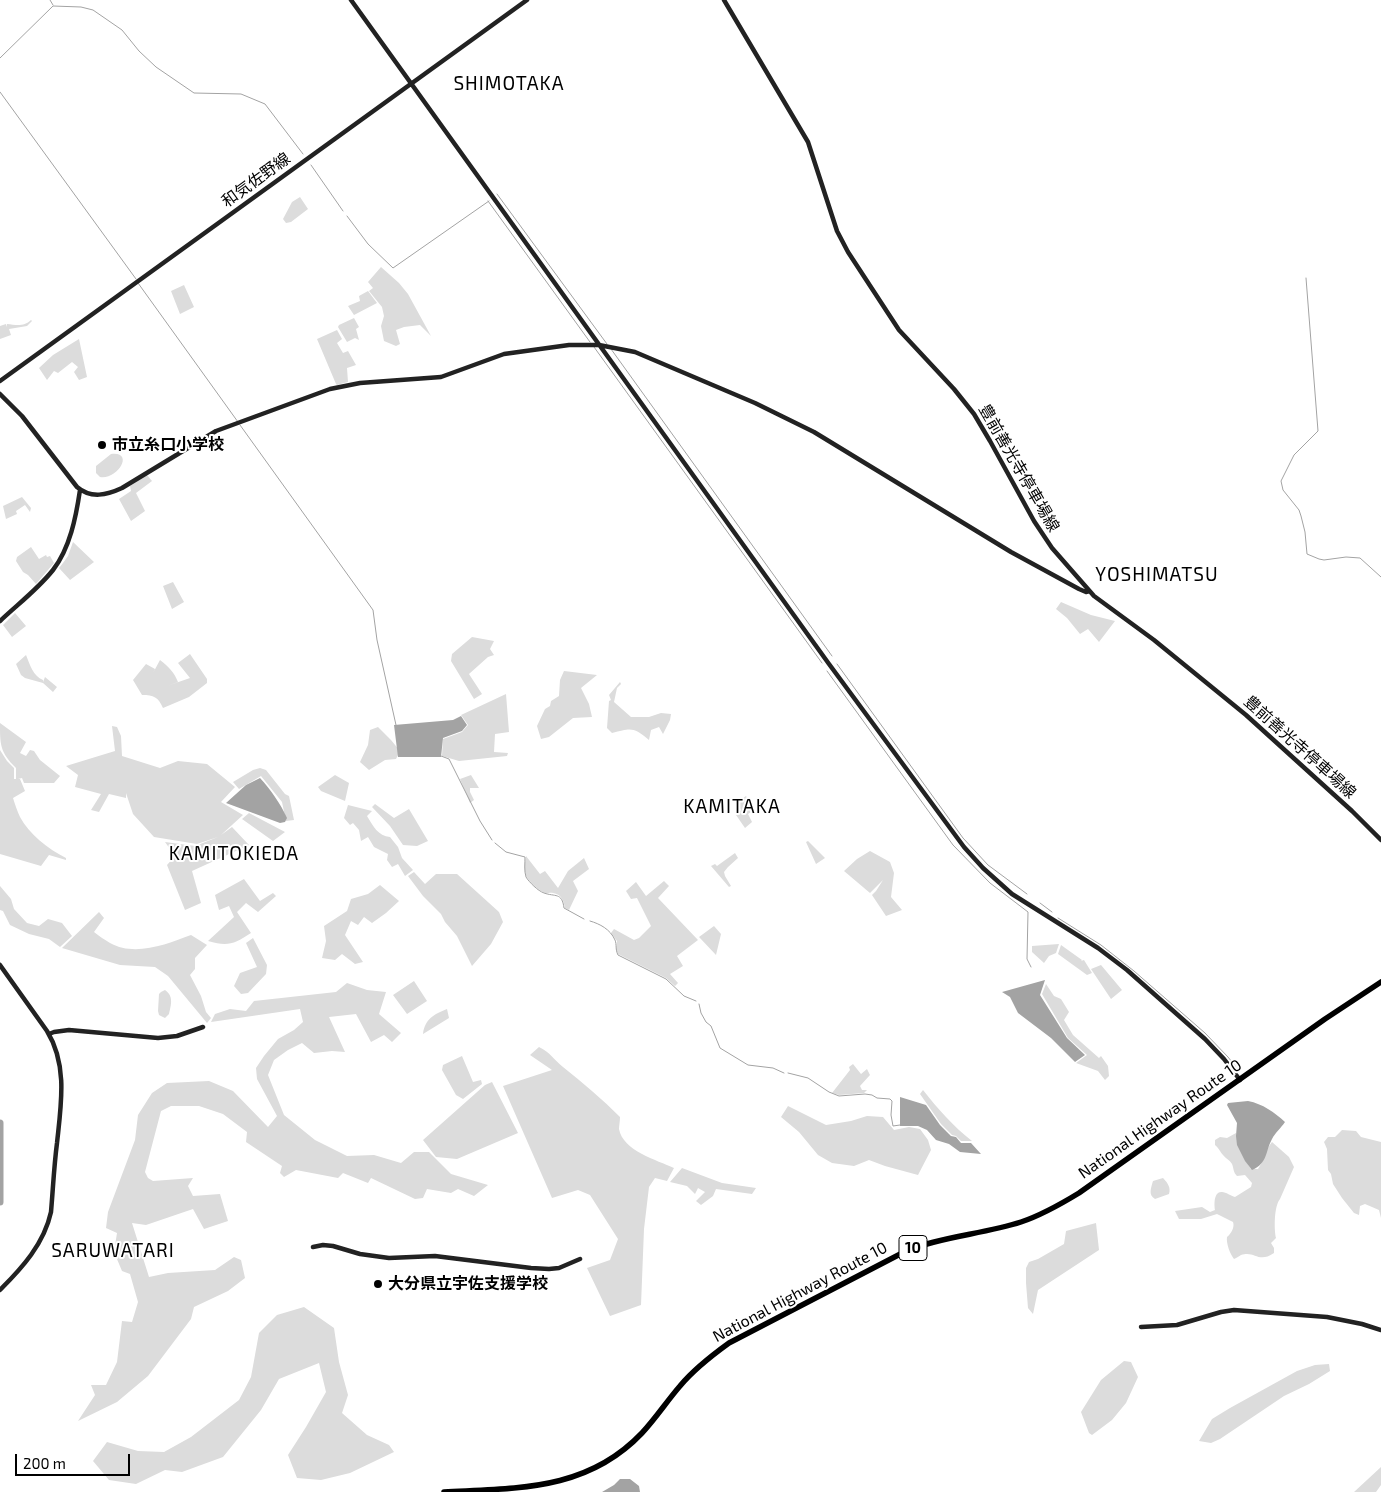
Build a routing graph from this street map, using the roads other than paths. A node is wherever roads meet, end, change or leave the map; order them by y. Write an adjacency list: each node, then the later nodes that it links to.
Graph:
1 (351, 0): 4 (street)
2 (527, 0): 4 (street, 和気佐野線)
3 (724, 0): 9 (street, 豊前善光寺停車場線)
4 (412, 83): 5 (street); 6 (street, 和気佐野線)
5 (600, 345): 8 (street); 9 (street); 16 (street)
6 (0, 381)
7 (0, 394): 8 (street)
8 (80, 490): 10 (street)
9 (1089, 591): 11 (street, 豊前善光寺停車場線)
10 (0, 621)
11 (1381, 840)
12 (0, 965): 15 (street)
13 (1381, 982): 16 (highway, National Highway Route 10 / 10)
14 (203, 1027): 15 (street)
15 (49, 1034): 19 (street)
16 (1240, 1080): 22 (highway, National Highway Route 10 / 10)
17 (313, 1247): 18 (street)
18 (580, 1259)
19 (0, 1290)
20 (1141, 1327): 21 (street)
21 (1381, 1330)
22 (444, 1492)

